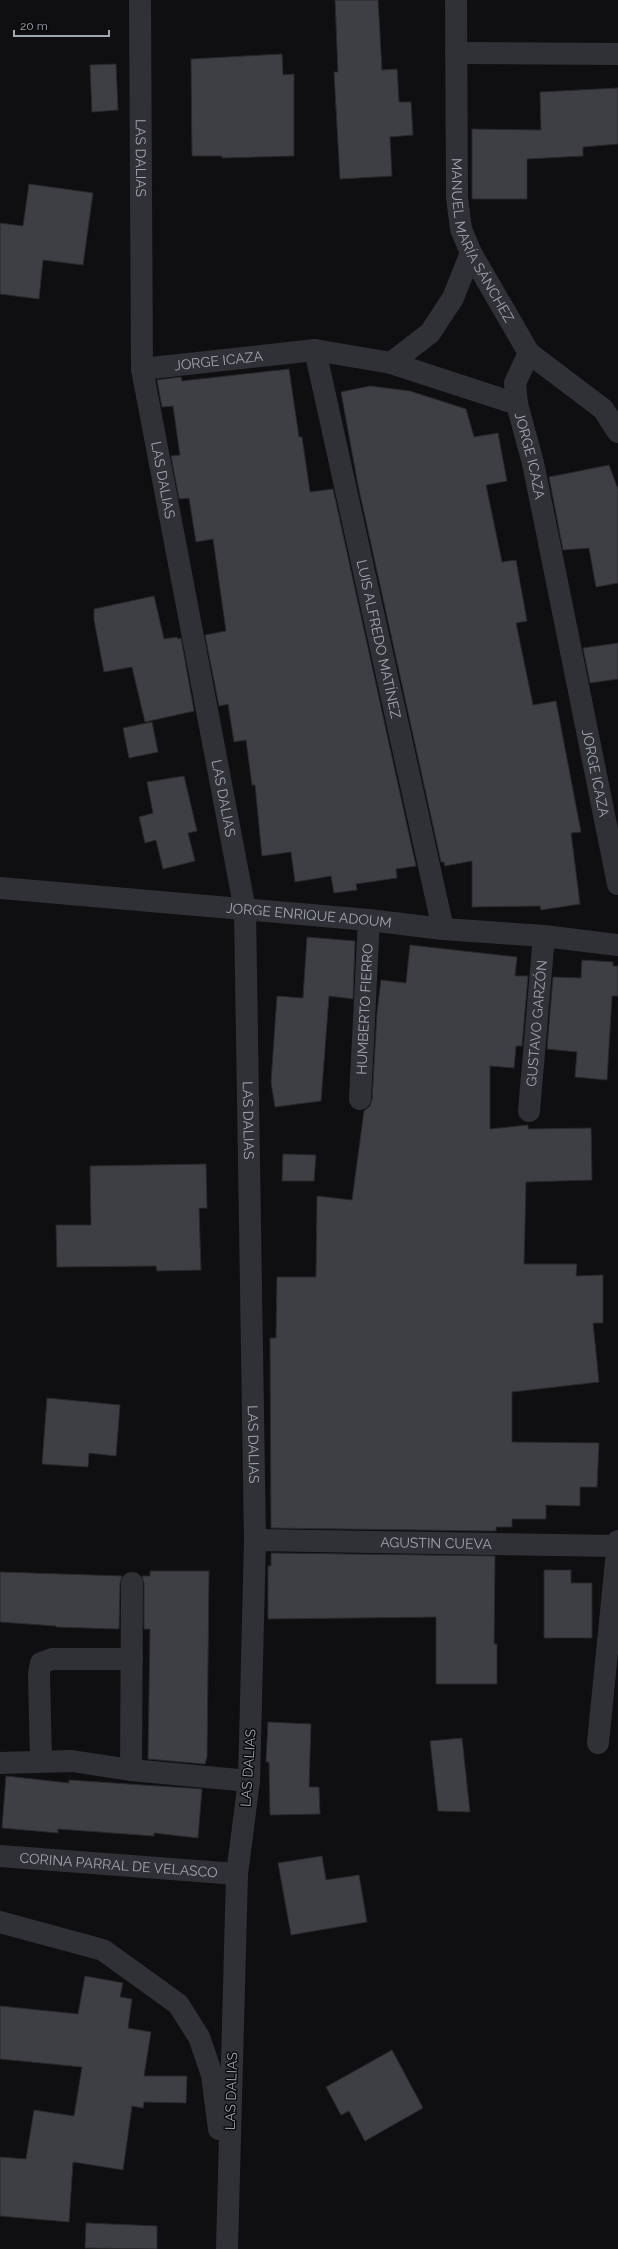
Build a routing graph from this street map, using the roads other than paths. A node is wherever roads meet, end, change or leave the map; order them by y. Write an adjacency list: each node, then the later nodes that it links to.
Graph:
1 (140, 0): 9 (street, LAS DALIAS)
2 (456, 0): 3 (street, MANUEL MARÍA SÁNCHEZ)
3 (456, 53): 4 (street); 5 (street, MANUEL MARÍA SÁNCHEZ)
4 (618, 54)
5 (471, 253): 7 (street, MANUEL MARÍA SÁNCHEZ); 8 (street)
6 (315, 350): 8 (street, JORGE ICAZA); 9 (street, JORGE ICAZA); 16 (street, LUIS ALFREDO MATÍNEZ)
7 (529, 354): 10 (street); 11 (street, MANUEL MARÍA SÁNCHEZ)
8 (391, 363): 10 (street, JORGE ICAZA)
9 (142, 369): 14 (street, LAS DALIAS)
10 (517, 404): 12 (street, JORGE ICAZA)
11 (618, 432)
12 (618, 884)
13 (0, 888): 14 (street, JORGE ENRIQUE ADOUM)
14 (244, 910): 15 (street, JORGE ENRIQUE ADOUM); 21 (street, LAS DALIAS)
15 (369, 920): 16 (street, JORGE ENRIQUE ADOUM); 19 (street, HUMBERTO FIERRO)
16 (443, 929): 17 (street, JORGE ENRIQUE ADOUM)
17 (544, 936): 18 (street, JORGE ENRIQUE ADOUM); 20 (street, GUSTAVO GARZÓN)
18 (618, 946)
19 (360, 1099)
20 (530, 1111)
21 (255, 1540): 23 (street, AGUSTIN CUEVA); 30 (street, LAS DALIAS)
22 (618, 1541): 23 (street)
23 (618, 1546): 26 (street)
24 (132, 1583): 25 (street)
25 (132, 1659): 27 (street); 29 (street)
26 (598, 1742)
27 (40, 1762): 28 (street); 29 (street)
28 (0, 1763)
29 (132, 1770): 30 (street)
30 (250, 1781): 32 (street, LAS DALIAS)
31 (0, 1856): 32 (street, CORINA PARRAL DE VELASCO)
32 (237, 1874): 34 (street, LAS DALIAS)
33 (0, 1922): 34 (street)
34 (228, 2203): 35 (street, LAS DALIAS)
35 (227, 2249)

